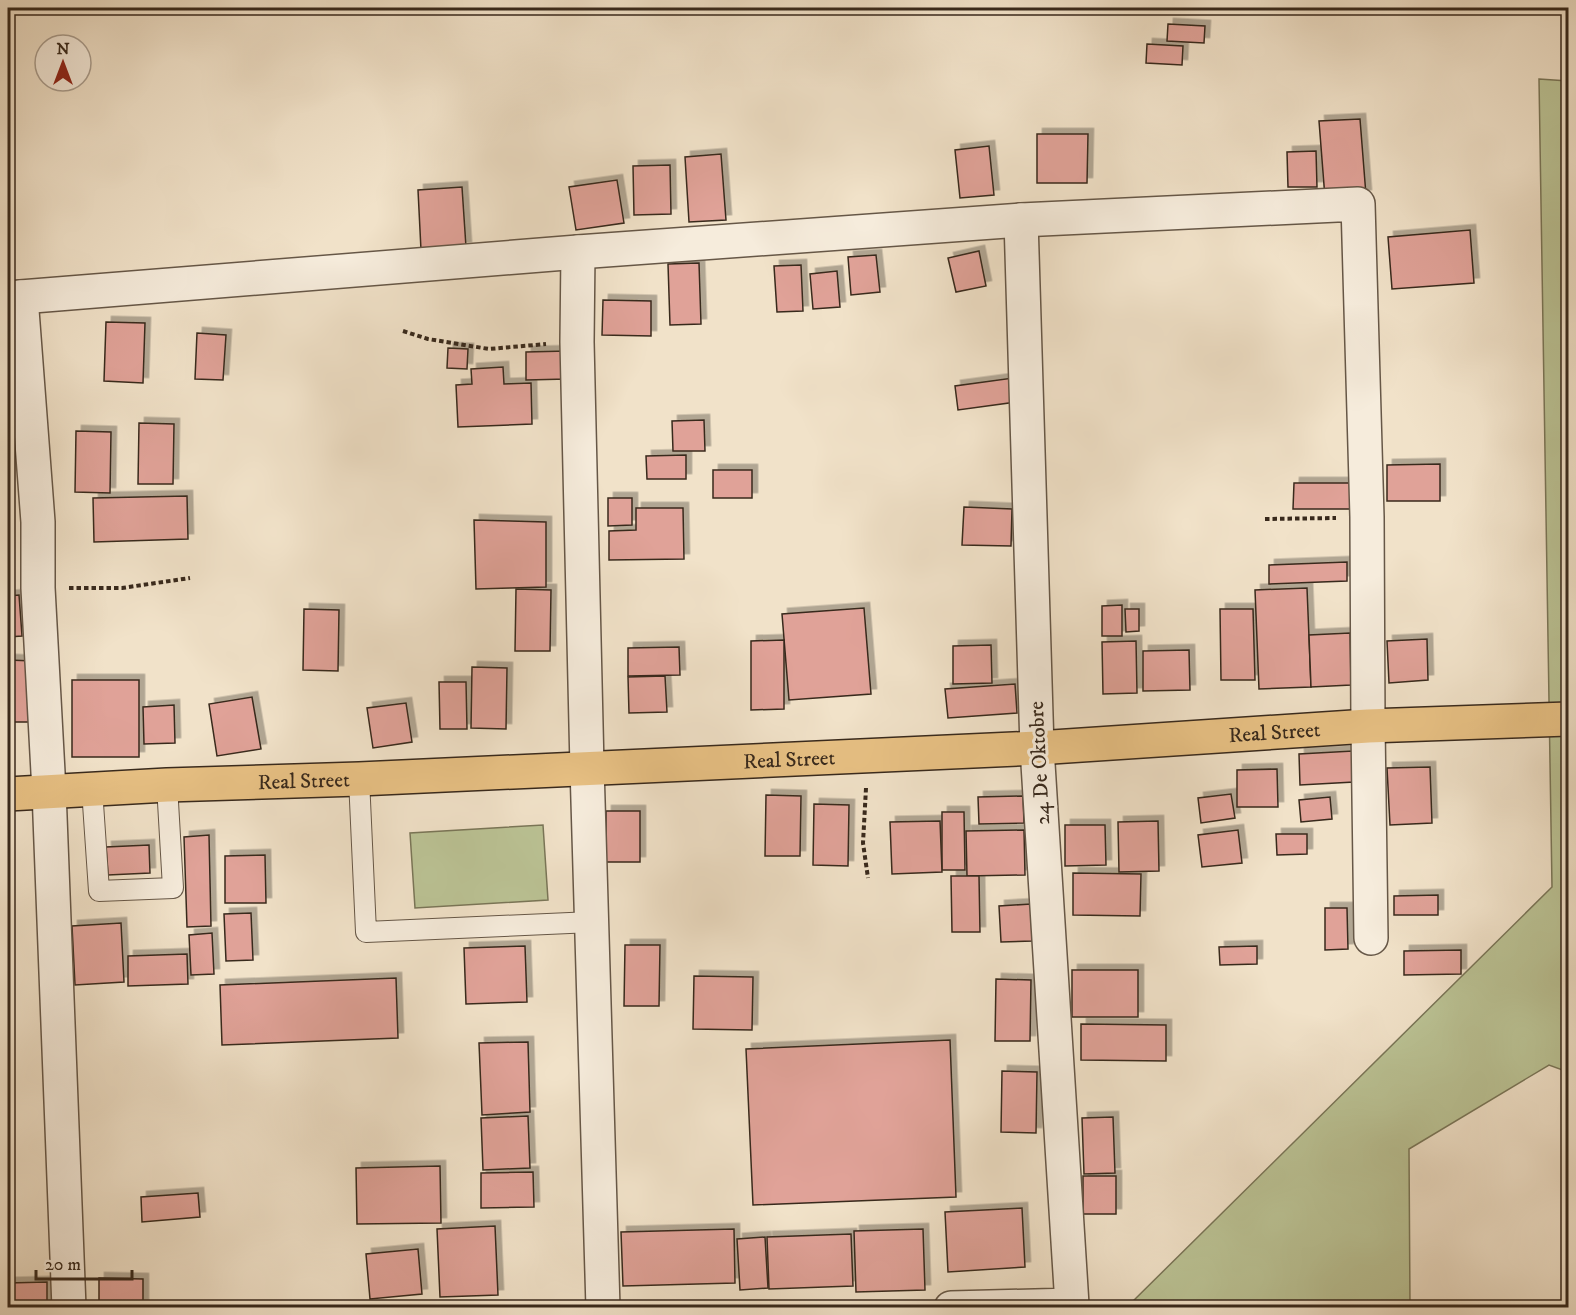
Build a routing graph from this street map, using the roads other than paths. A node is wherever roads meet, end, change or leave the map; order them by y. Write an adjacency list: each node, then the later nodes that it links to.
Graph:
1 (1021, 220): 2 (street); 5 (street); 6 (street, 24 De Oktobre)
2 (578, 252): 3 (street); 7 (street)
3 (14, 298): 11 (street)
4 (1569, 719): 5 (highway, Real Street)
5 (1368, 726): 6 (highway, Real Street); 14 (street)
6 (1037, 748): 7 (highway, Real Street); 17 (street, 24 De Oktobre)
7 (587, 767): 8 (highway, Real Street); 13 (street)
8 (359, 779): 9 (highway, Real Street); 13 (lane)
9 (168, 785): 10 (highway, Real Street); 10 (lane)
10 (92, 789): 11 (highway, Real Street)
11 (49, 791): 12 (highway, Real Street); 15 (street)
12 (8, 794)
13 (592, 922): 16 (street)
14 (1371, 938)
15 (69, 1308)
16 (603, 1308)
17 (951, 1308)

